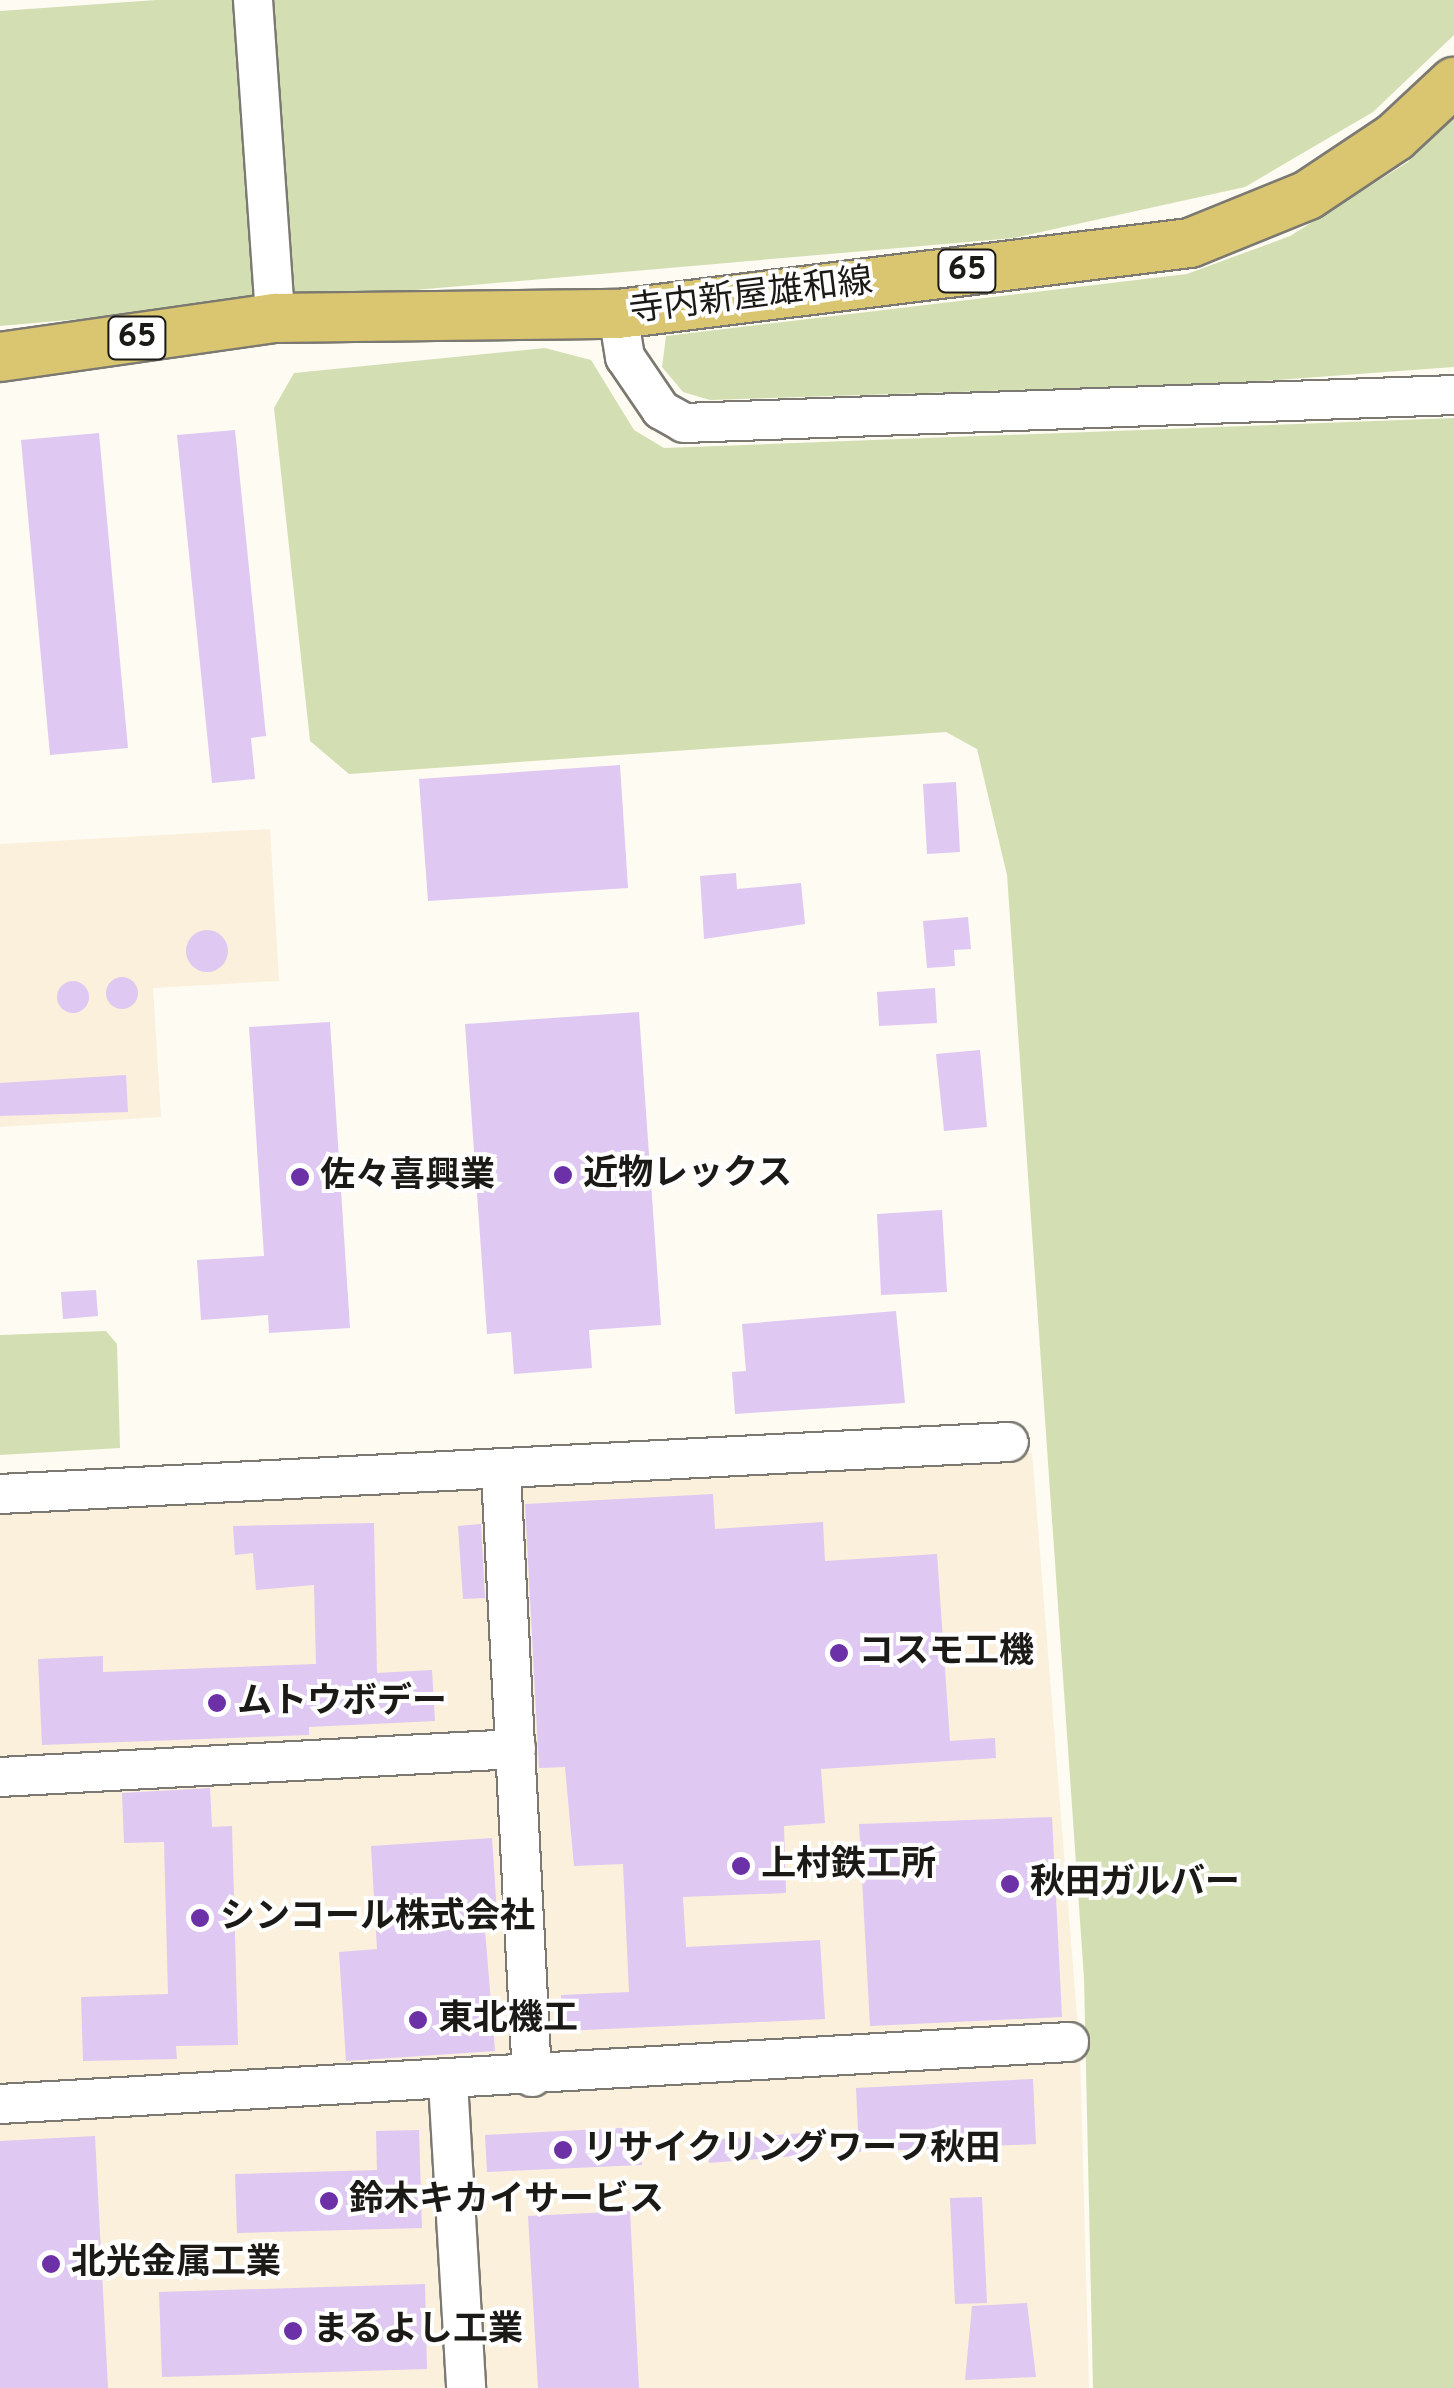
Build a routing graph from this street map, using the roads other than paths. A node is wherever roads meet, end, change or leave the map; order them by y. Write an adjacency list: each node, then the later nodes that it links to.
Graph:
1 (252, 0): 4 (street)
2 (1454, 82): 3 (main road, 寺内新屋雄和線 / 65)
3 (618, 314): 4 (main road, 寺内新屋雄和線 / 65); 6 (street)
4 (275, 318): 5 (main road, 寺内新屋雄和線 / 65)
5 (0, 357)
6 (1454, 394)
7 (1009, 1442): 8 (street)
8 (501, 1472): 9 (street); 10 (street)
9 (0, 1494)
10 (516, 1749): 11 (street); 13 (street)
11 (0, 1777)
12 (1070, 2042): 13 (street)
13 (532, 2077): 14 (street)
14 (448, 2082): 15 (street); 16 (street)
15 (0, 2104)
16 (466, 2388)

